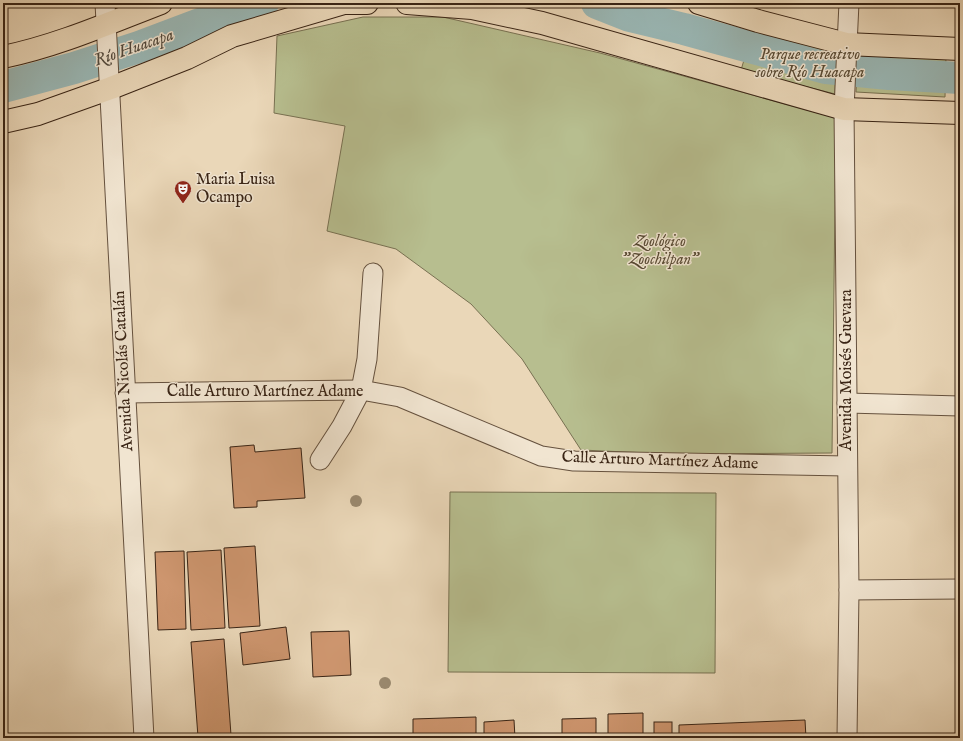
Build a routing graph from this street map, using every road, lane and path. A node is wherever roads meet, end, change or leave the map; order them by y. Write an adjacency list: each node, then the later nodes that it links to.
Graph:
1 (161, 3): 6 (main road)
2 (367, 3): 10 (main road)
3 (406, 3): 11 (main road)
4 (699, 3): 7 (main road)
5 (848, 3): 7 (street, Avenida Moisés Guevara)
6 (106, 17): 9 (main road); 10 (street, Avenida Nicolás Catalán)
7 (846, 45): 8 (main road); 11 (street, Avenida Moisés Guevara)
8 (960, 49)
9 (3, 57)
10 (110, 87): 13 (main road); 16 (street, Avenida Nicolás Catalán)
11 (844, 108): 12 (main road); 17 (street, Avenida Moisés Guevara)
12 (960, 113)
13 (3, 122)
14 (373, 273): 15 (street)
15 (361, 390): 16 (street, Calle Arturo Martínez Adame); 19 (street); 20 (street, Calle Arturo Martínez Adame)
16 (125, 393): 23 (street, Avenida Nicolás Catalán)
17 (847, 403): 18 (street); 20 (street, Avenida Moisés Guevara)
18 (960, 406)
19 (320, 460)
20 (847, 466): 22 (street, Avenida Moisés Guevara)
21 (960, 589): 22 (street)
22 (849, 590): 24 (street, Avenida Moisés Guevara)
23 (144, 738)
24 (847, 738)

